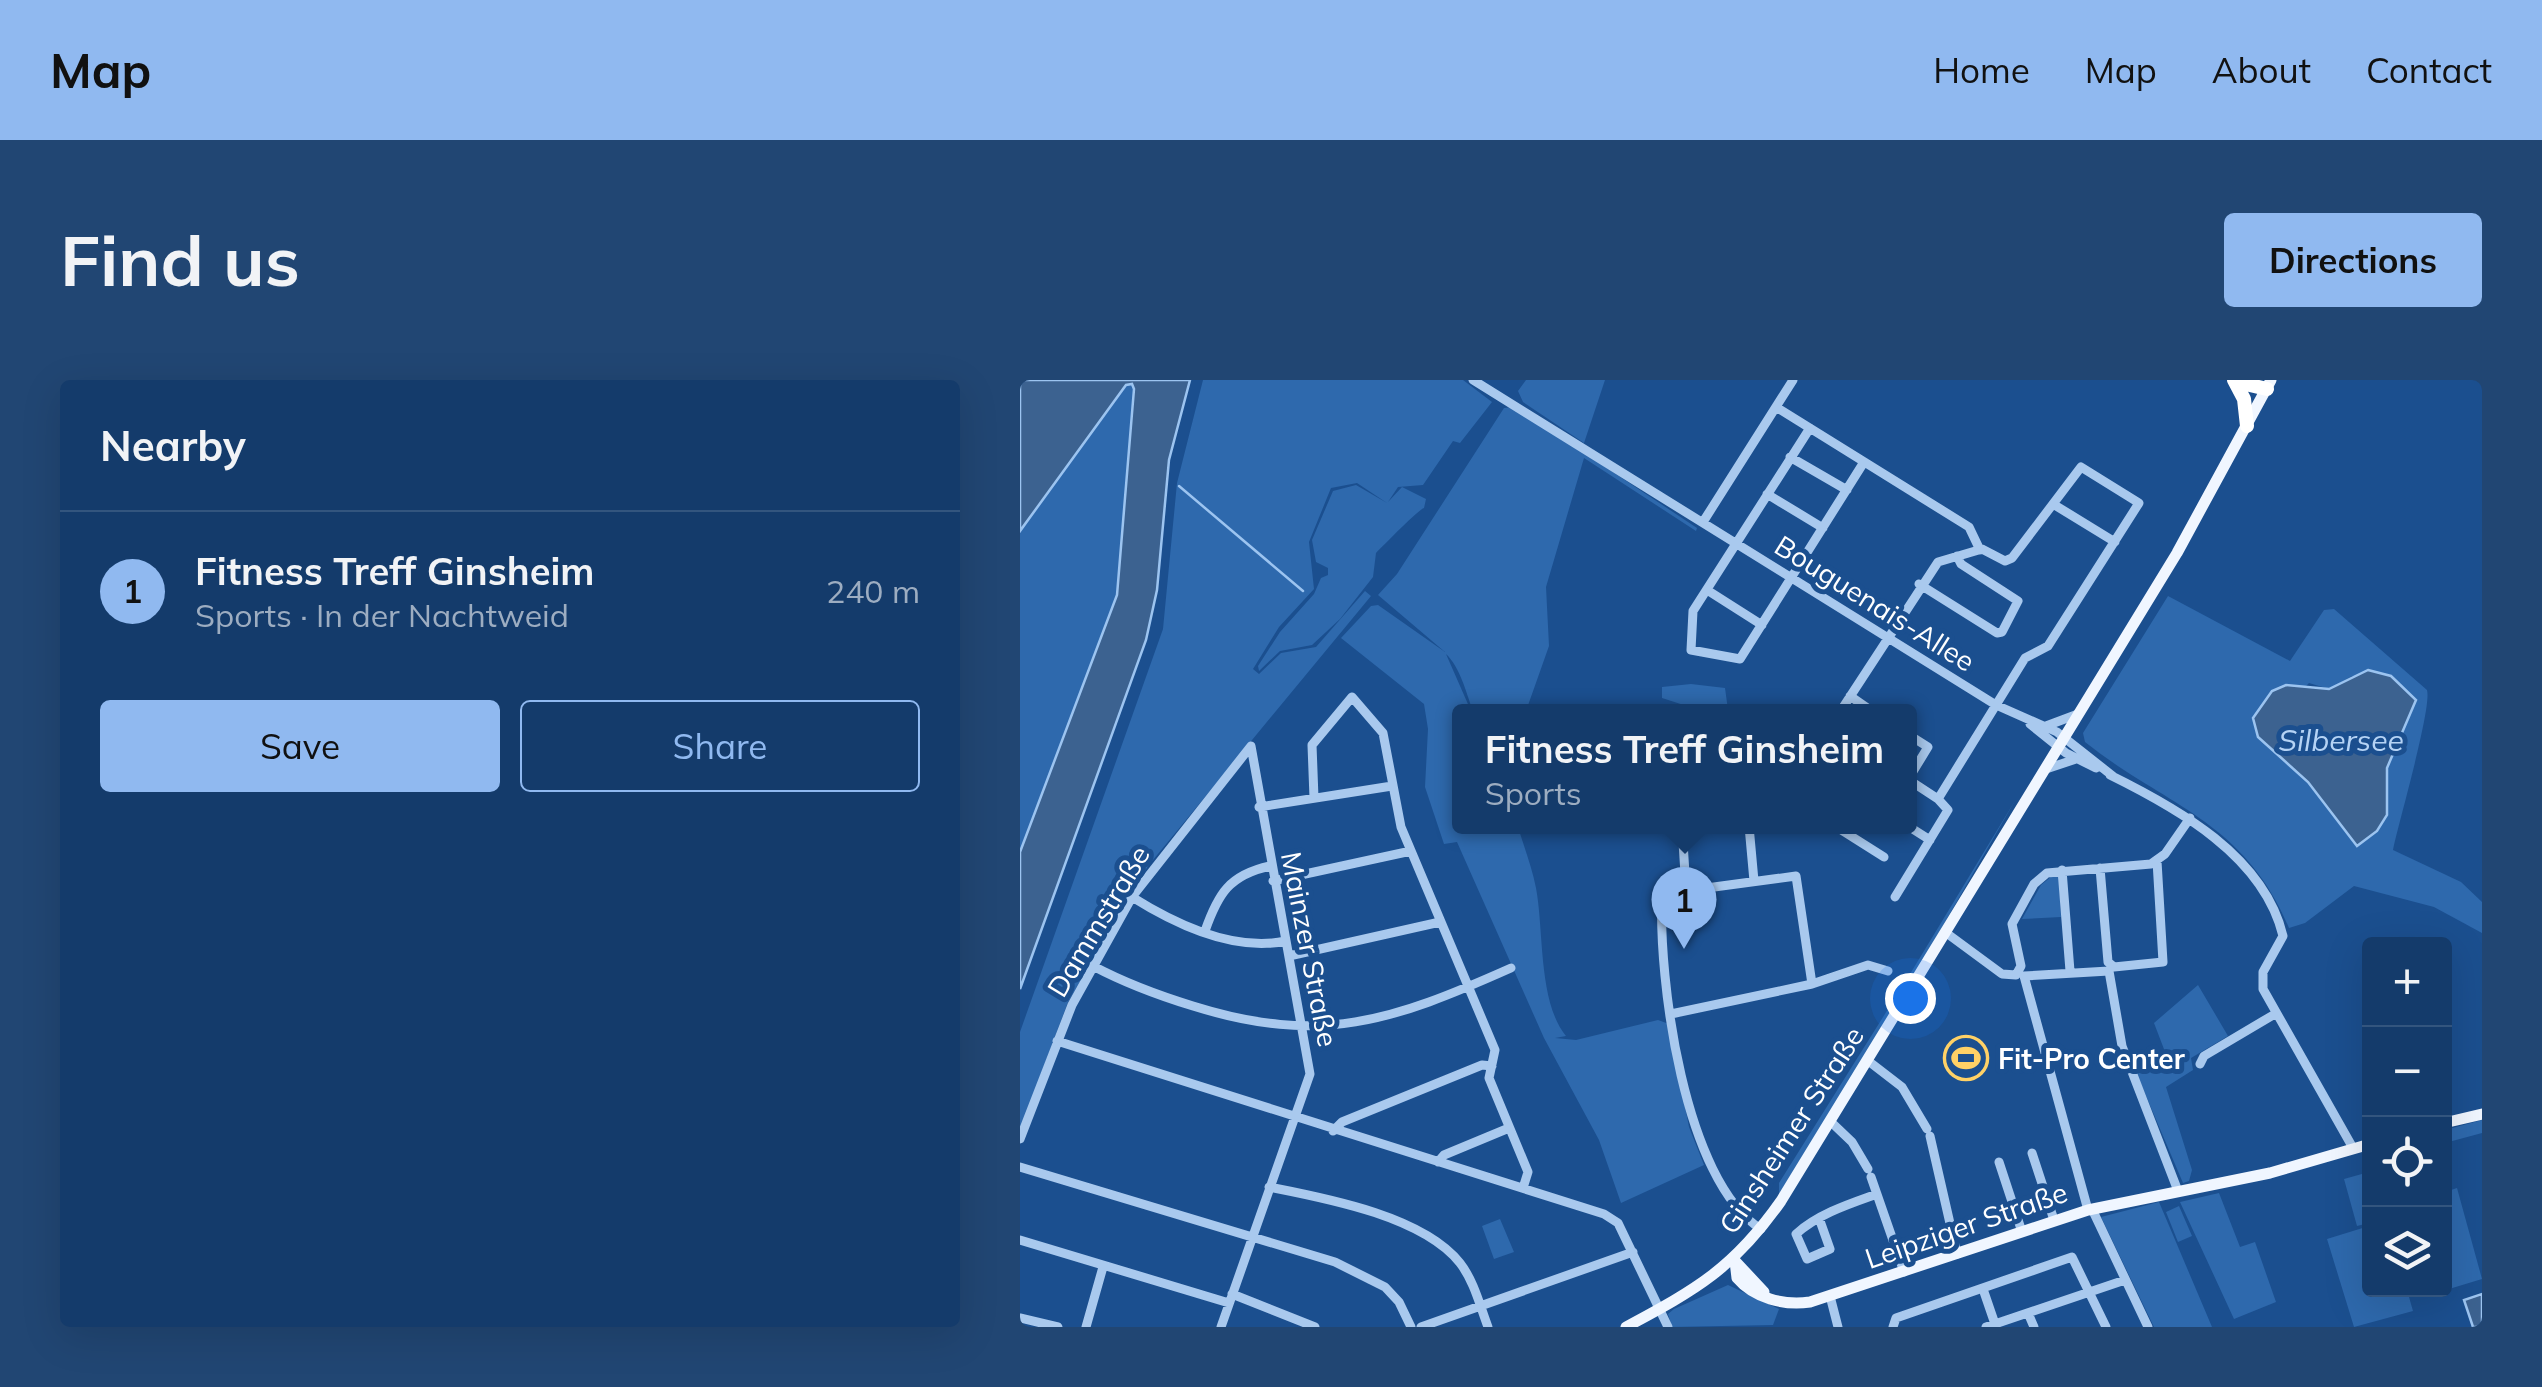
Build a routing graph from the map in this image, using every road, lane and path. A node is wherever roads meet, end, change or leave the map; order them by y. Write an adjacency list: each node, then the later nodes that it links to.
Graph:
1 (1473, 380): 13 (street, Bouguenais-Allee)
2 (1793, 380): 5 (street)
3 (2236, 381): 4 (highway); 6 (highway)
4 (2266, 383): 6 (main road)
5 (1776, 407): 7 (street); 13 (street)
6 (2246, 426): 28 (main road, Ginsheimer Straße)
7 (1810, 428): 8 (street); 9 (street)
8 (1790, 457): 10 (street); 11 (street)
9 (1864, 462): 10 (street); 17 (street)
10 (1847, 490): 14 (street)
11 (1767, 494): 14 (street); 16 (street)
12 (2052, 504): 15 (street); 15 (street); 17 (street)
13 (1703, 522): 16 (street, Bouguenais-Allee)
14 (1823, 528): 19 (street)
15 (2115, 542): 27 (street)
16 (1736, 544): 19 (street, Bouguenais-Allee); 21 (street)
17 (1980, 550): 18 (street)
18 (1958, 556): 20 (street); 20 (street)
19 (1792, 578): 22 (street); 23 (street, Bouguenais-Allee)
20 (1919, 584): 23 (street)
21 (1706, 590): 22 (street); 22 (street)
22 (1762, 625)
23 (1886, 638): 24 (street); 27 (street, Bouguenais-Allee)
24 (1850, 696): 25 (street); 26 (street)
25 (1845, 704)
26 (1862, 704)
27 (1996, 705): 29 (street, Bouguenais-Allee); 41 (street)
28 (2080, 713): 30 (street); 32 (main road, Ginsheimer Straße)
29 (2024, 720): 30 (street, Bouguenais-Allee); 32 (street, Bouguenais-Allee)
30 (2046, 726): 32 (street, Bouguenais-Allee)
31 (1917, 739): 35 (street)
32 (2062, 743): 34 (street); 36 (main road, Ginsheimer Straße); 37 (street)
33 (1250, 746): 42 (street, Mainzer Straße); 59 (street, Dammstraße)
34 (2076, 759): 36 (street); 37 (street)
35 (1917, 766)
36 (2044, 770): 62 (main road, Ginsheimer Straße)
37 (2114, 777): 43 (street)
38 (1917, 785): 41 (street)
39 (1392, 786): 40 (street); 40 (street); 49 (street)
40 (1314, 798): 42 (street)
41 (1938, 799): 48 (street)
42 (1259, 807): 52 (street, Mainzer Straße)
43 (2190, 818): 51 (street); 74 (street)
44 (1917, 832): 48 (street)
45 (1682, 834): 57 (street)
46 (1750, 834): 56 (street)
47 (1849, 834): 50 (street)
48 (1930, 840): 58 (street)
49 (1411, 852): 55 (street); 60 (street)
50 (1884, 856)
51 (2157, 862): 53 (street); 66 (street)
52 (1270, 866): 55 (street, Mainzer Straße); 61 (street)
53 (2100, 868): 54 (street); 66 (street)
54 (2062, 870): 69 (street); 70 (street)
55 (1273, 881): 63 (street, Mainzer Straße)
56 (1754, 881): 57 (street); 71 (street)
57 (1686, 890): 73 (street)
58 (1895, 896)
59 (1132, 897): 61 (street); 65 (street, Dammstraße)
60 (1440, 922): 64 (street); 72 (street)
61 (1205, 931): 63 (street)
62 (1946, 932): 70 (street); 77 (main road, Ginsheimer Straße)
63 (1286, 940): 64 (street, Mainzer Straße)
64 (1288, 956): 75 (street, Mainzer Straße)
65 (1093, 966): 75 (street); 76 (street, Dammstraße)
66 (2106, 967): 69 (street); 95 (street)
67 (1511, 968): 72 (street)
68 (1888, 971): 71 (street)
69 (2070, 971): 70 (street)
70 (2022, 975): 97 (street)
71 (1812, 984): 73 (street)
72 (1468, 988): 75 (street); 79 (street)
73 (1671, 1014): 100 (street)
74 (2276, 1014): 78 (street); 88 (street)
75 (1305, 1029): 81 (street, Mainzer Straße)
76 (1057, 1041): 81 (street); 86 (street, Dammstraße)
77 (1867, 1060): 82 (main road, Ginsheimer Straße); 105 (street)
78 (2200, 1064)
79 (1492, 1066): 84 (street); 85 (street)
80 (2482, 1114): 83 (main road)
81 (1294, 1119): 85 (street); 93 (street, Mainzer Straße)
82 (1830, 1121): 96 (street); 100 (main road, Ginsheimer Straße)
83 (2452, 1121)
84 (1509, 1128): 90 (street); 94 (street)
85 (1334, 1130): 90 (street)
86 (1020, 1139)
87 (2362, 1146): 88 (main road, Leipziger Straße)
88 (2354, 1148): 95 (main road, Leipziger Straße)
89 (2032, 1153): 99 (street)
90 (1438, 1162): 94 (street)
91 (1999, 1162): 101 (street)
92 (1020, 1167): 102 (street)
93 (1269, 1187): 102 (street, Mainzer Straße); 117 (street)
94 (1524, 1188): 104 (street)
95 (2178, 1191): 97 (main road, Leipziger Straße)
96 (1877, 1194): 98 (street); 108 (street)
97 (2090, 1209): 99 (main road, Leipziger Straße); 110 (street)
98 (1819, 1218): 98 (street)
99 (2054, 1220): 101 (main road, Leipziger Straße)
100 (1761, 1229): 106 (main road, Ginsheimer Straße)
101 (2022, 1232): 105 (main road, Leipziger Straße)
102 (1252, 1238): 115 (street, Mainzer Straße); 126 (street)
103 (1020, 1240): 107 (street)
104 (1633, 1252): 117 (street); 118 (street)
105 (1956, 1254): 108 (main road, Leipziger Straße)
106 (1734, 1261): 109 (main road, Ginsheimer Straße); 111 (main road); 116 (main road)
107 (1103, 1267): 115 (street); 123 (street)
108 (1904, 1272): 114 (main road, Leipziger Straße)
109 (1710, 1280): 111 (main road); 118 (main road, Ginsheimer Straße)
110 (2126, 1280): 113 (street); 135 (street)
111 (1740, 1282): 116 (main road, Leipziger Straße)
112 (1983, 1289): 113 (street); 121 (street); 132 (street)
113 (2089, 1292): 119 (street); 134 (street)
114 (1830, 1296): 116 (main road, Leipziger Straße); 131 (street)
115 (1231, 1298): 124 (street, Mainzer Straße); 125 (street)
116 (1771, 1298)
117 (1480, 1307): 127 (street); 128 (street)
118 (1661, 1308): 129 (main road, Ginsheimer Straße); 130 (street)
119 (2028, 1312): 121 (street); 133 (street)
120 (1020, 1318): 122 (street)
121 (1990, 1325)
122 (1058, 1327)
123 (1086, 1327)
124 (1222, 1327)
125 (1315, 1327)
126 (1411, 1327)
127 (1421, 1327)
128 (1488, 1327)
129 (1626, 1327)
130 (1668, 1327)
131 (1838, 1327)
132 (1893, 1327)
133 (2034, 1327)
134 (2106, 1327)
135 (2148, 1327)

